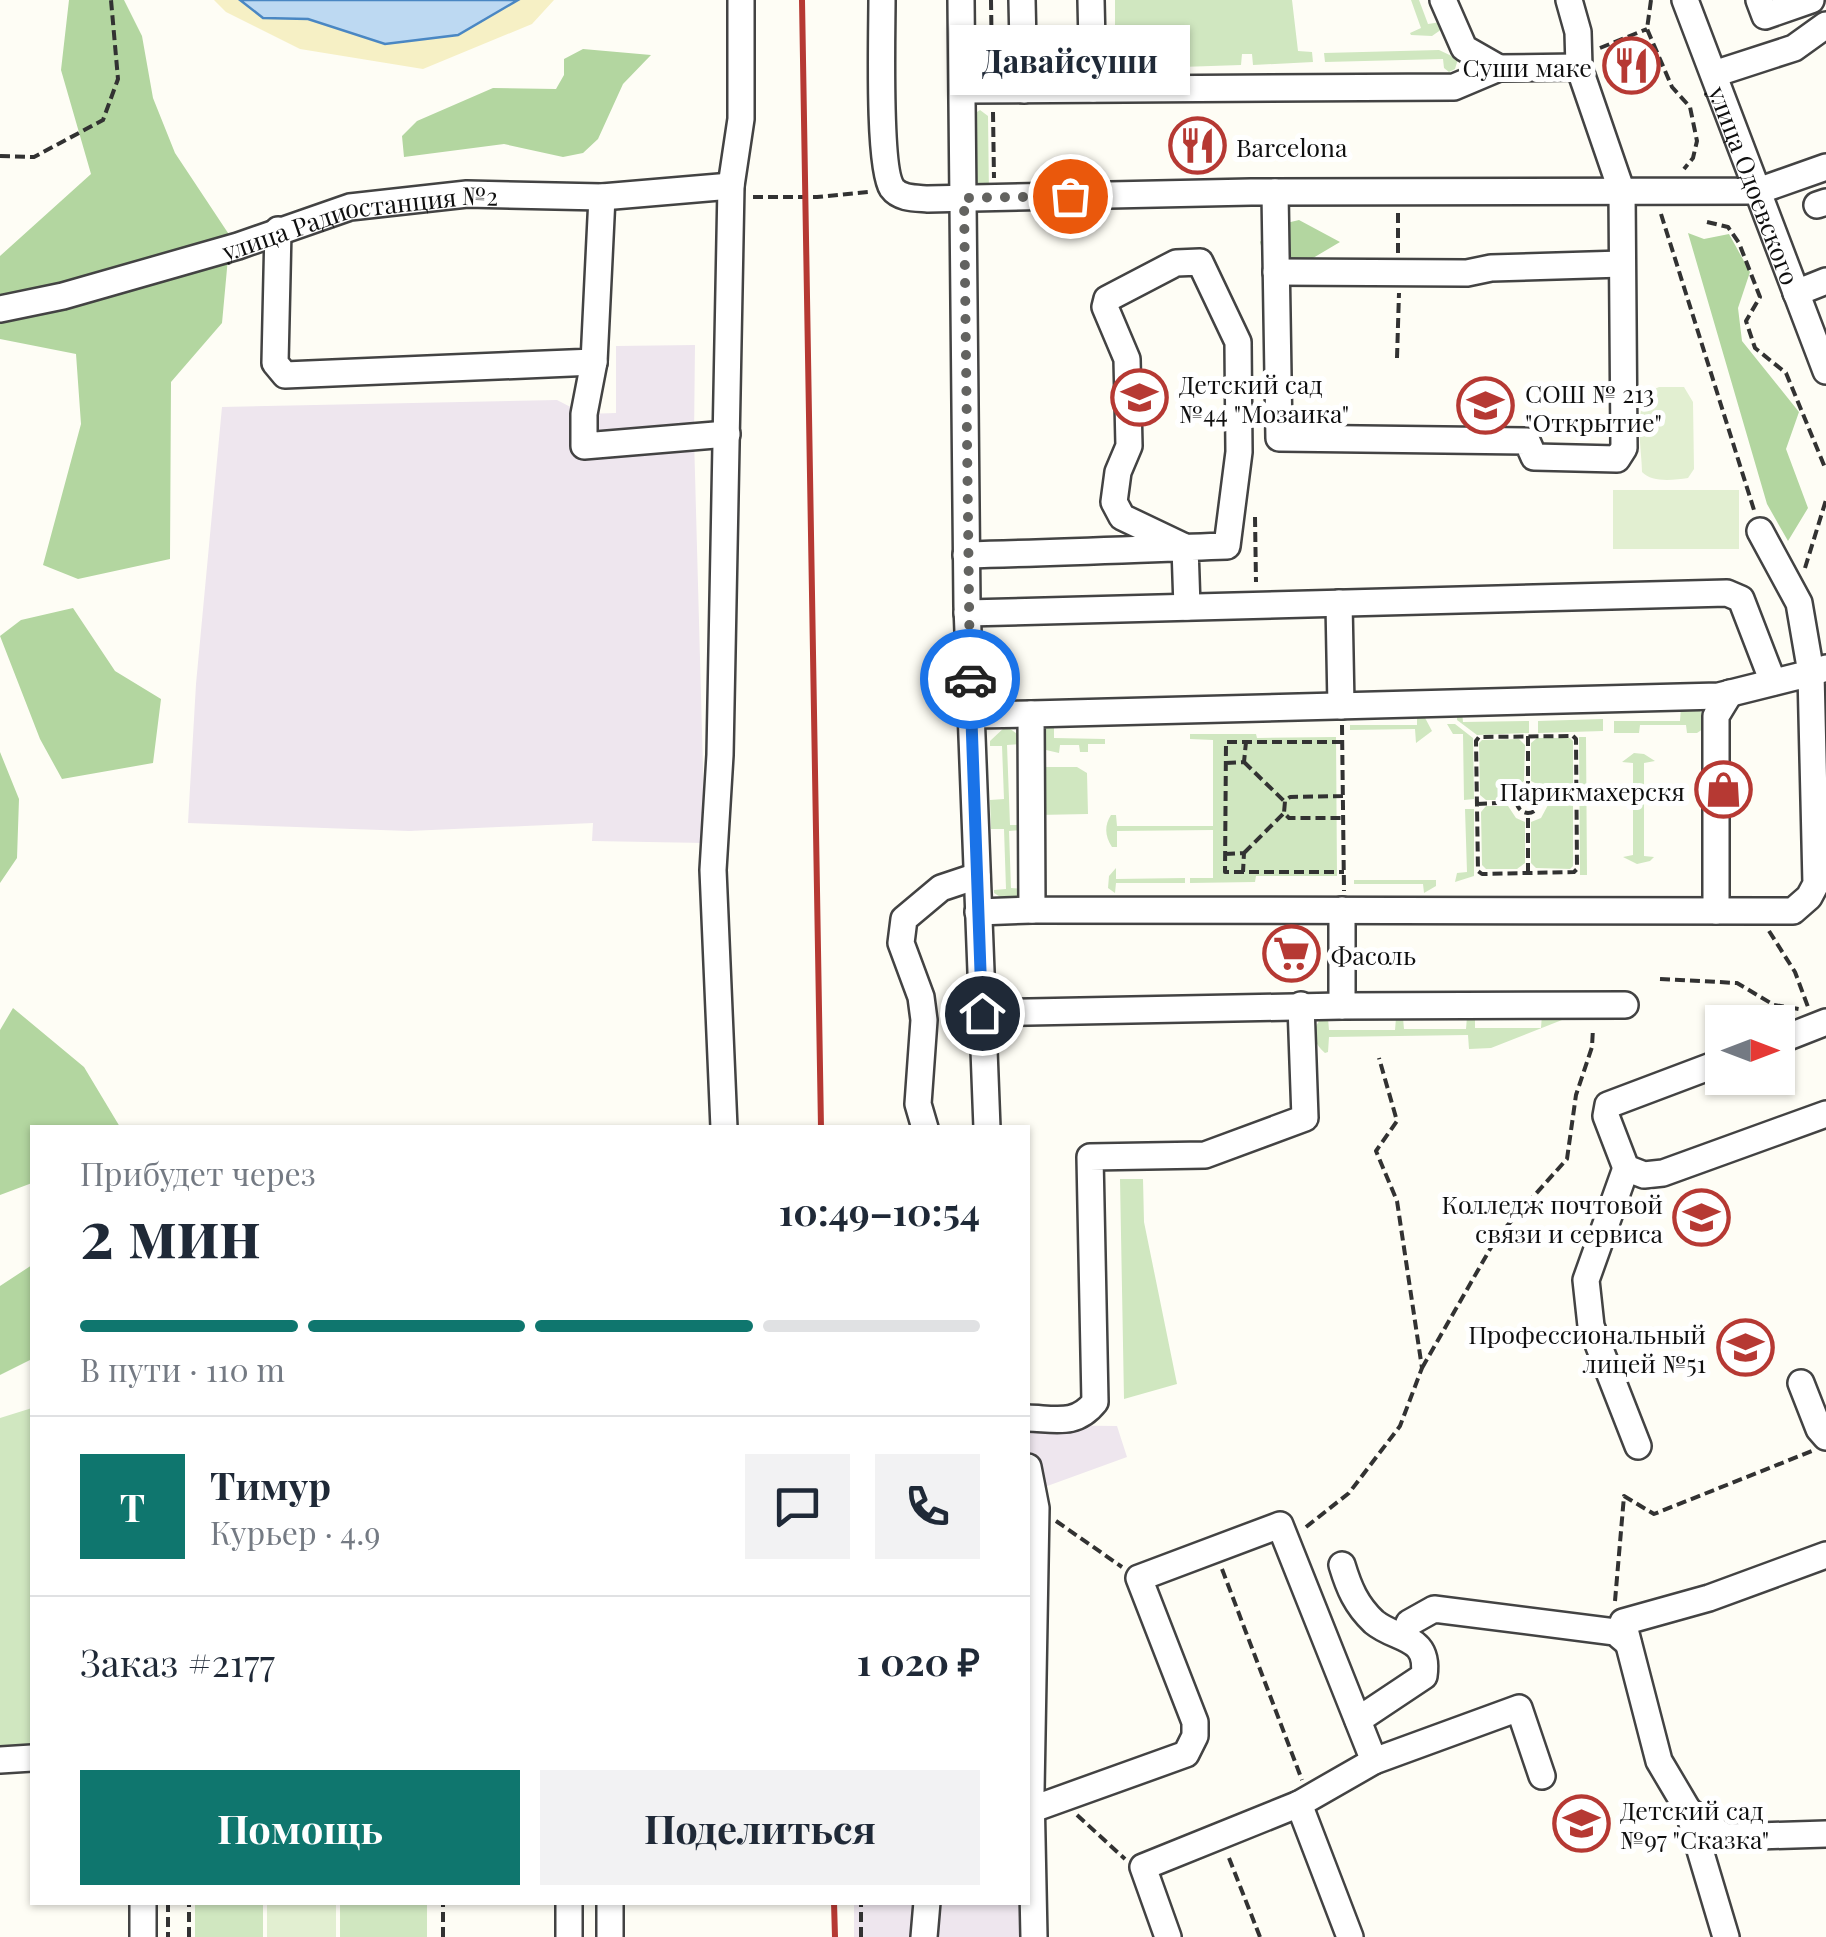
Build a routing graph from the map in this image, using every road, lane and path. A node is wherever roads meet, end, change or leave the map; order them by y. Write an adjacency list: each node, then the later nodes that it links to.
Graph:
1 (110, 0): 21 (path)
2 (742, 0): 26 (street)
3 (882, 0): 30 (street)
4 (961, 0): 19 (street)
5 (1022, 0): 20 (street)
6 (1091, 0): 18 (street)
7 (1443, 0): 16 (street)
8 (1569, 0): 15 (street)
9 (1651, 0): 14 (path)
10 (1685, 0): 17 (street, улица Одоевского)
11 (1759, 0): 12 (street)
12 (1811, 0)
13 (1826, 24): 17 (street)
14 (1647, 29): 15 (path); 23 (path)
15 (1578, 62): 16 (street); 28 (street)
16 (1499, 68): 18 (street)
17 (1714, 74): 25 (street, улица Одоевского)
18 (1092, 89): 20 (street)
19 (963, 90): 20 (street); 30 (street)
20 (1024, 90)
21 (0, 156)
22 (1826, 167): 25 (street)
23 (1663, 183): 25 (street); 28 (street); 44 (path)
24 (878, 191): 26 (path)
25 (1758, 191): 36 (street, улица Одоевского)
26 (741, 192): 29 (street, улица Радиостанция №2); 41 (street)
27 (1275, 192): 28 (street); 30 (street); 34 (street)
28 (1622, 192): 33 (street)
29 (602, 197): 32 (street, улица Радиостанция №2); 39 (street)
30 (964, 198): 46 (street)
31 (1707, 222): 42 (path)
32 (278, 230): 37 (street, улица Радиостанция №2); 39 (street)
33 (1622, 264): 34 (street); 34 (street)
34 (1276, 272)
35 (1826, 281): 36 (street)
36 (1796, 293): 38 (street, улица Одоевского)
37 (0, 310)
38 (1819, 334): 40 (street, улица Одоевского)
39 (594, 362): 41 (street)
40 (1826, 371)
41 (726, 434): 94 (street)
42 (1826, 470)
43 (1826, 500): 47 (path)
44 (1760, 531): 51 (street)
45 (1185, 547): 45 (street); 46 (street); 49 (street)
46 (966, 555): 50 (street)
47 (1811, 583)
48 (1339, 603): 49 (street); 52 (street); 54 (street)
49 (1186, 608): 50 (street)
50 (967, 613): 56 (street)
51 (1818, 670): 52 (street); 80 (street)
52 (1773, 682): 53 (street)
53 (1730, 693): 54 (street); 80 (street)
54 (1342, 706): 55 (street); 59 (path)
55 (1031, 714): 56 (street); 78 (street)
56 (972, 715): 77 (street)
57 (1528, 736): 62 (path); 67 (path); 68 (path)
58 (1246, 742): 59 (path); 60 (path); 61 (path)
59 (1342, 742): 63 (path)
60 (1244, 762): 61 (path); 64 (path)
61 (1226, 763): 73 (path)
62 (1528, 791): 65 (path); 66 (path)
63 (1343, 796): 64 (path); 71 (path)
64 (1284, 801): 69 (path)
65 (1517, 802): 68 (path); 70 (path)
66 (1539, 802): 67 (path); 70 (path)
67 (1576, 802): 76 (path)
68 (1477, 804): 76 (path)
69 (1284, 813): 71 (path); 72 (path)
70 (1528, 813): 76 (path)
71 (1343, 818): 75 (path)
72 (1244, 853): 73 (path); 74 (path)
73 (1225, 854): 74 (path)
74 (1243, 872): 75 (path)
75 (1344, 872): 79 (path)
76 (1528, 873)
77 (977, 876): 81 (street); 95 (street)
78 (1032, 910): 79 (street); 81 (street)
79 (1343, 910): 80 (street); 86 (street)
80 (1716, 911)
81 (978, 912): 87 (street)
82 (1786, 956): 89 (path)
83 (1660, 980): 89 (path)
84 (1301, 1005): 86 (street); 87 (street); 100 (street)
85 (1625, 1005): 86 (street)
86 (1342, 1006)
87 (982, 1013): 96 (street)
88 (1594, 1016): 98 (path)
89 (1818, 1019): 90 (street)
90 (1795, 1032)
91 (1379, 1058): 98 (path)
92 (1705, 1068): 97 (street)
93 (1826, 1114): 97 (street)
94 (724, 1125)
95 (924, 1125)
96 (986, 1125)
97 (1626, 1168): 102 (street)
98 (1422, 1368): 105 (path)
99 (1801, 1383): 101 (street)
100 (1030, 1418)
101 (1826, 1437)
102 (1638, 1446)
103 (1826, 1446): 110 (path)
104 (1032, 1499): 109 (path); 119 (street)
105 (1286, 1542): 106 (street); 112 (street)
106 (1215, 1549): 109 (street); 118 (path)
107 (1826, 1555): 110 (street)
108 (1342, 1565): 111 (street)
109 (1138, 1578): 117 (street)
110 (1625, 1632): 111 (street); 120 (street)
111 (1404, 1636): 112 (street)
112 (1358, 1720): 115 (street)
113 (30, 1758): 114 (street)
114 (0, 1760)
115 (1374, 1761): 116 (street); 118 (street)
116 (1542, 1776)
117 (1061, 1799): 119 (street); 123 (path)
118 (1304, 1802): 122 (street); 143 (street)
119 (1033, 1809): 140 (street)
120 (1688, 1810): 121 (street); 144 (street)
121 (1826, 1834)
122 (1220, 1836): 123 (street); 142 (path)
123 (1143, 1867): 141 (street)
124 (143, 1905): 132 (street)
125 (168, 1905): 133 (path)
126 (189, 1905): 134 (path)
127 (443, 1905): 135 (path)
128 (569, 1905): 136 (street)
129 (610, 1905): 137 (street)
130 (861, 1905): 138 (path)
131 (927, 1905): 139 (street)
132 (143, 1937)
133 (168, 1937)
134 (189, 1937)
135 (443, 1937)
136 (569, 1937)
137 (610, 1937)
138 (860, 1937)
139 (924, 1937)
140 (1034, 1937)
141 (1168, 1937)
142 (1260, 1937)
143 (1350, 1937)
144 (1726, 1937)

